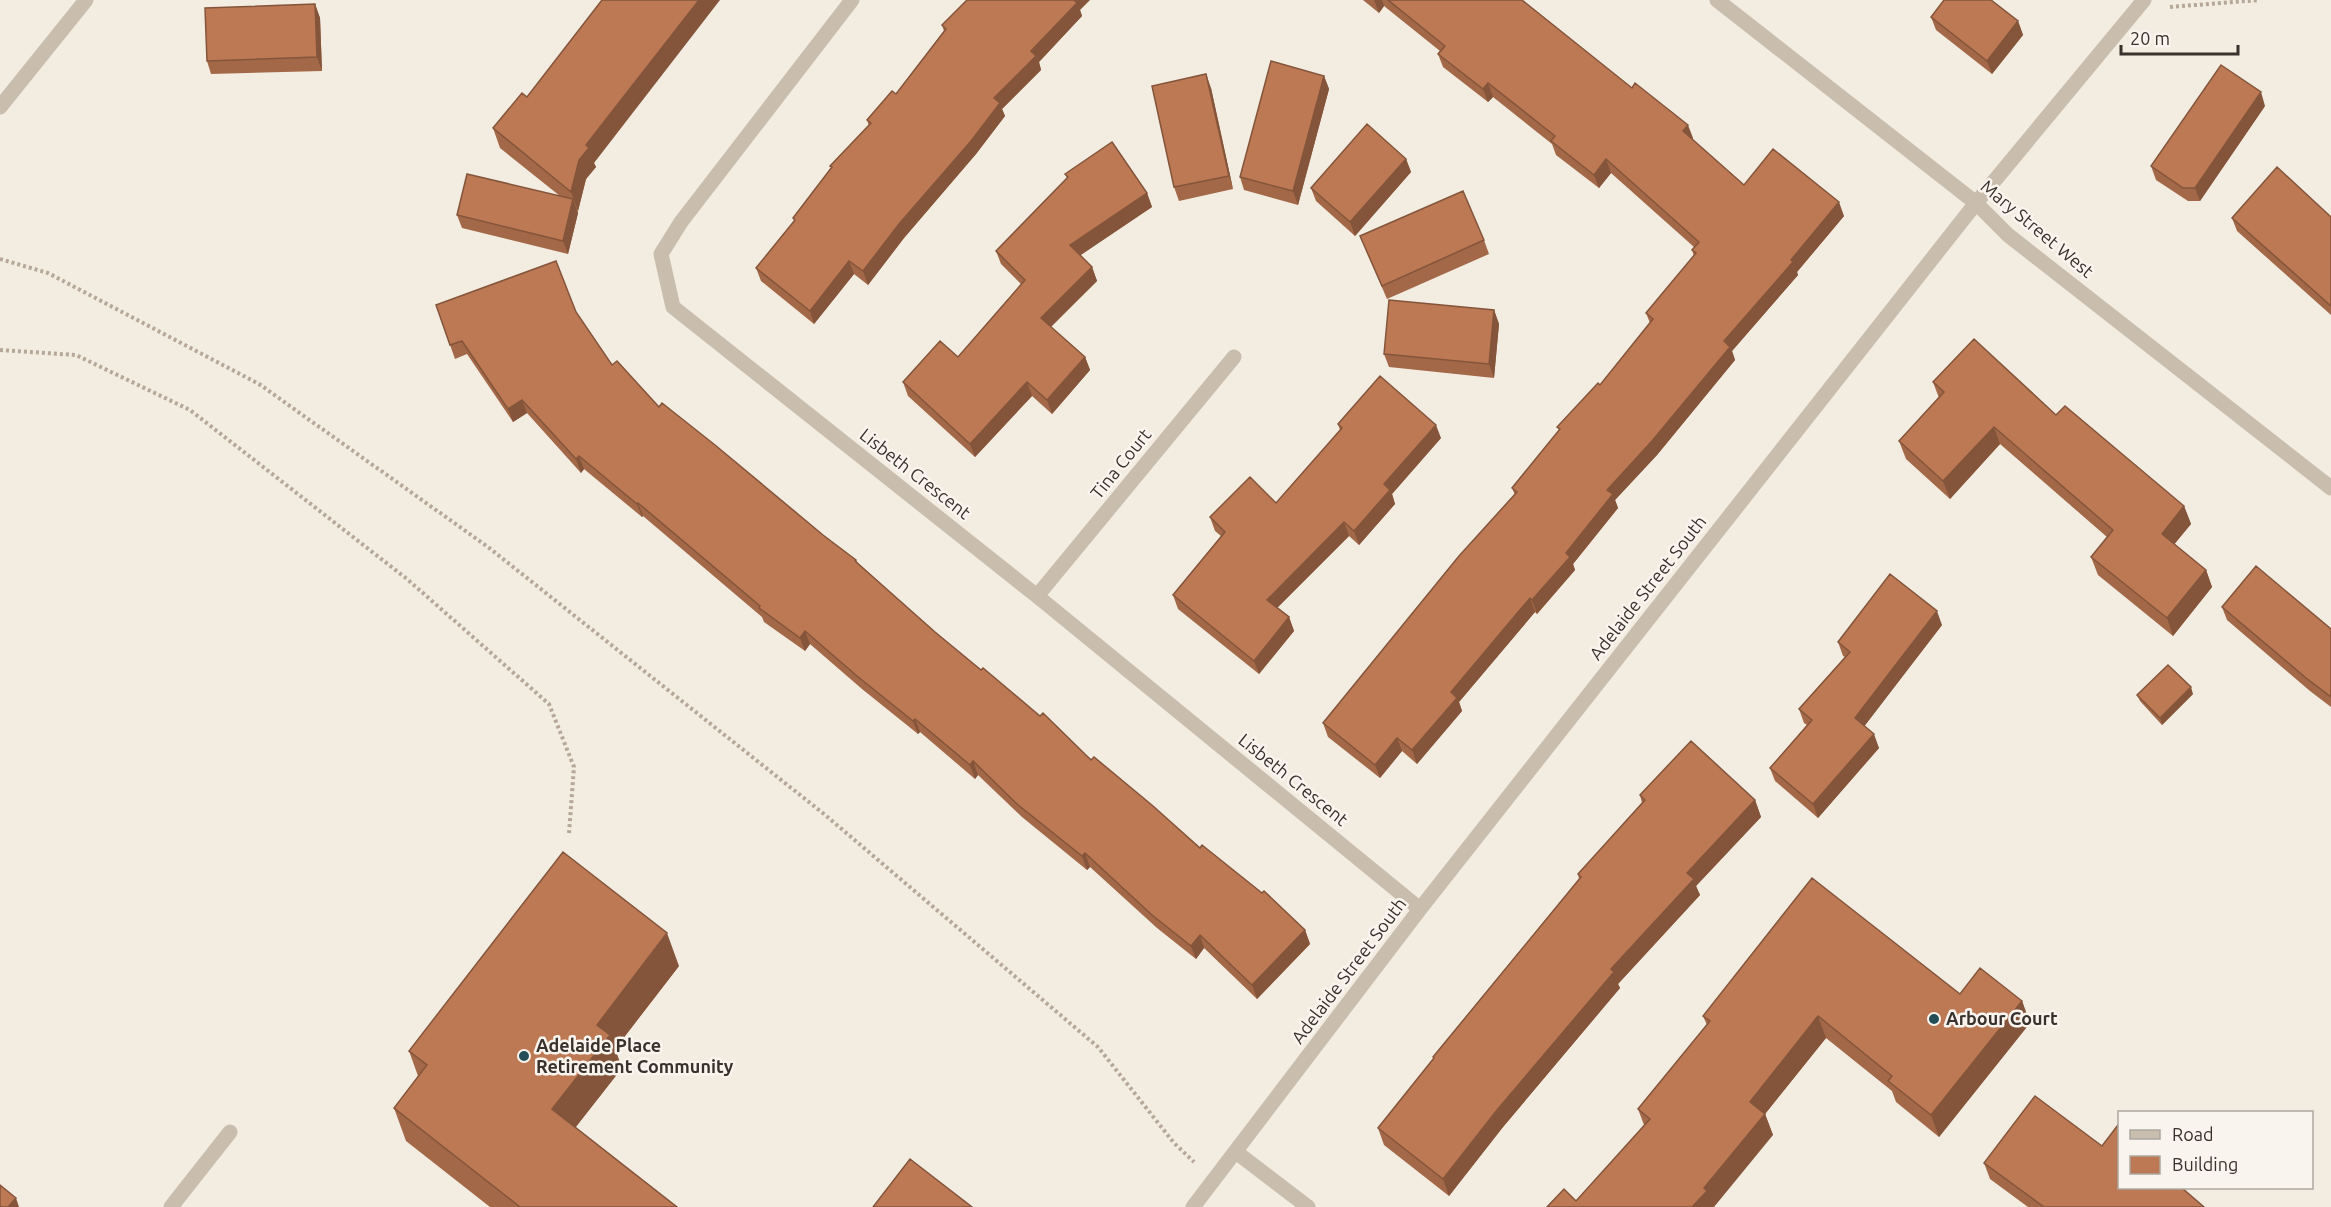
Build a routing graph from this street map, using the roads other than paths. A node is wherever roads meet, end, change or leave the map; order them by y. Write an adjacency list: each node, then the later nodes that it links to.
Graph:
1 (86, 0): 5 (street)
2 (852, 0): 9 (street, Lisbeth Crescent)
3 (1717, 0): 6 (street, Mary Street West)
4 (2140, 5): 6 (street, Adelaide Street South)
5 (0, 107)
6 (1976, 203): 8 (street, Mary Street West); 10 (street, Adelaide Street South)
7 (1234, 357): 9 (street, Tina Court)
8 (2331, 488)
9 (1037, 596): 10 (street, Lisbeth Crescent)
10 (1420, 909): 12 (street, Adelaide Street South)
11 (230, 1132): 13 (street)
12 (1236, 1152): 14 (street, Adelaide Street South); 15 (street)
13 (171, 1207)
14 (1193, 1207)
15 (1308, 1207)

